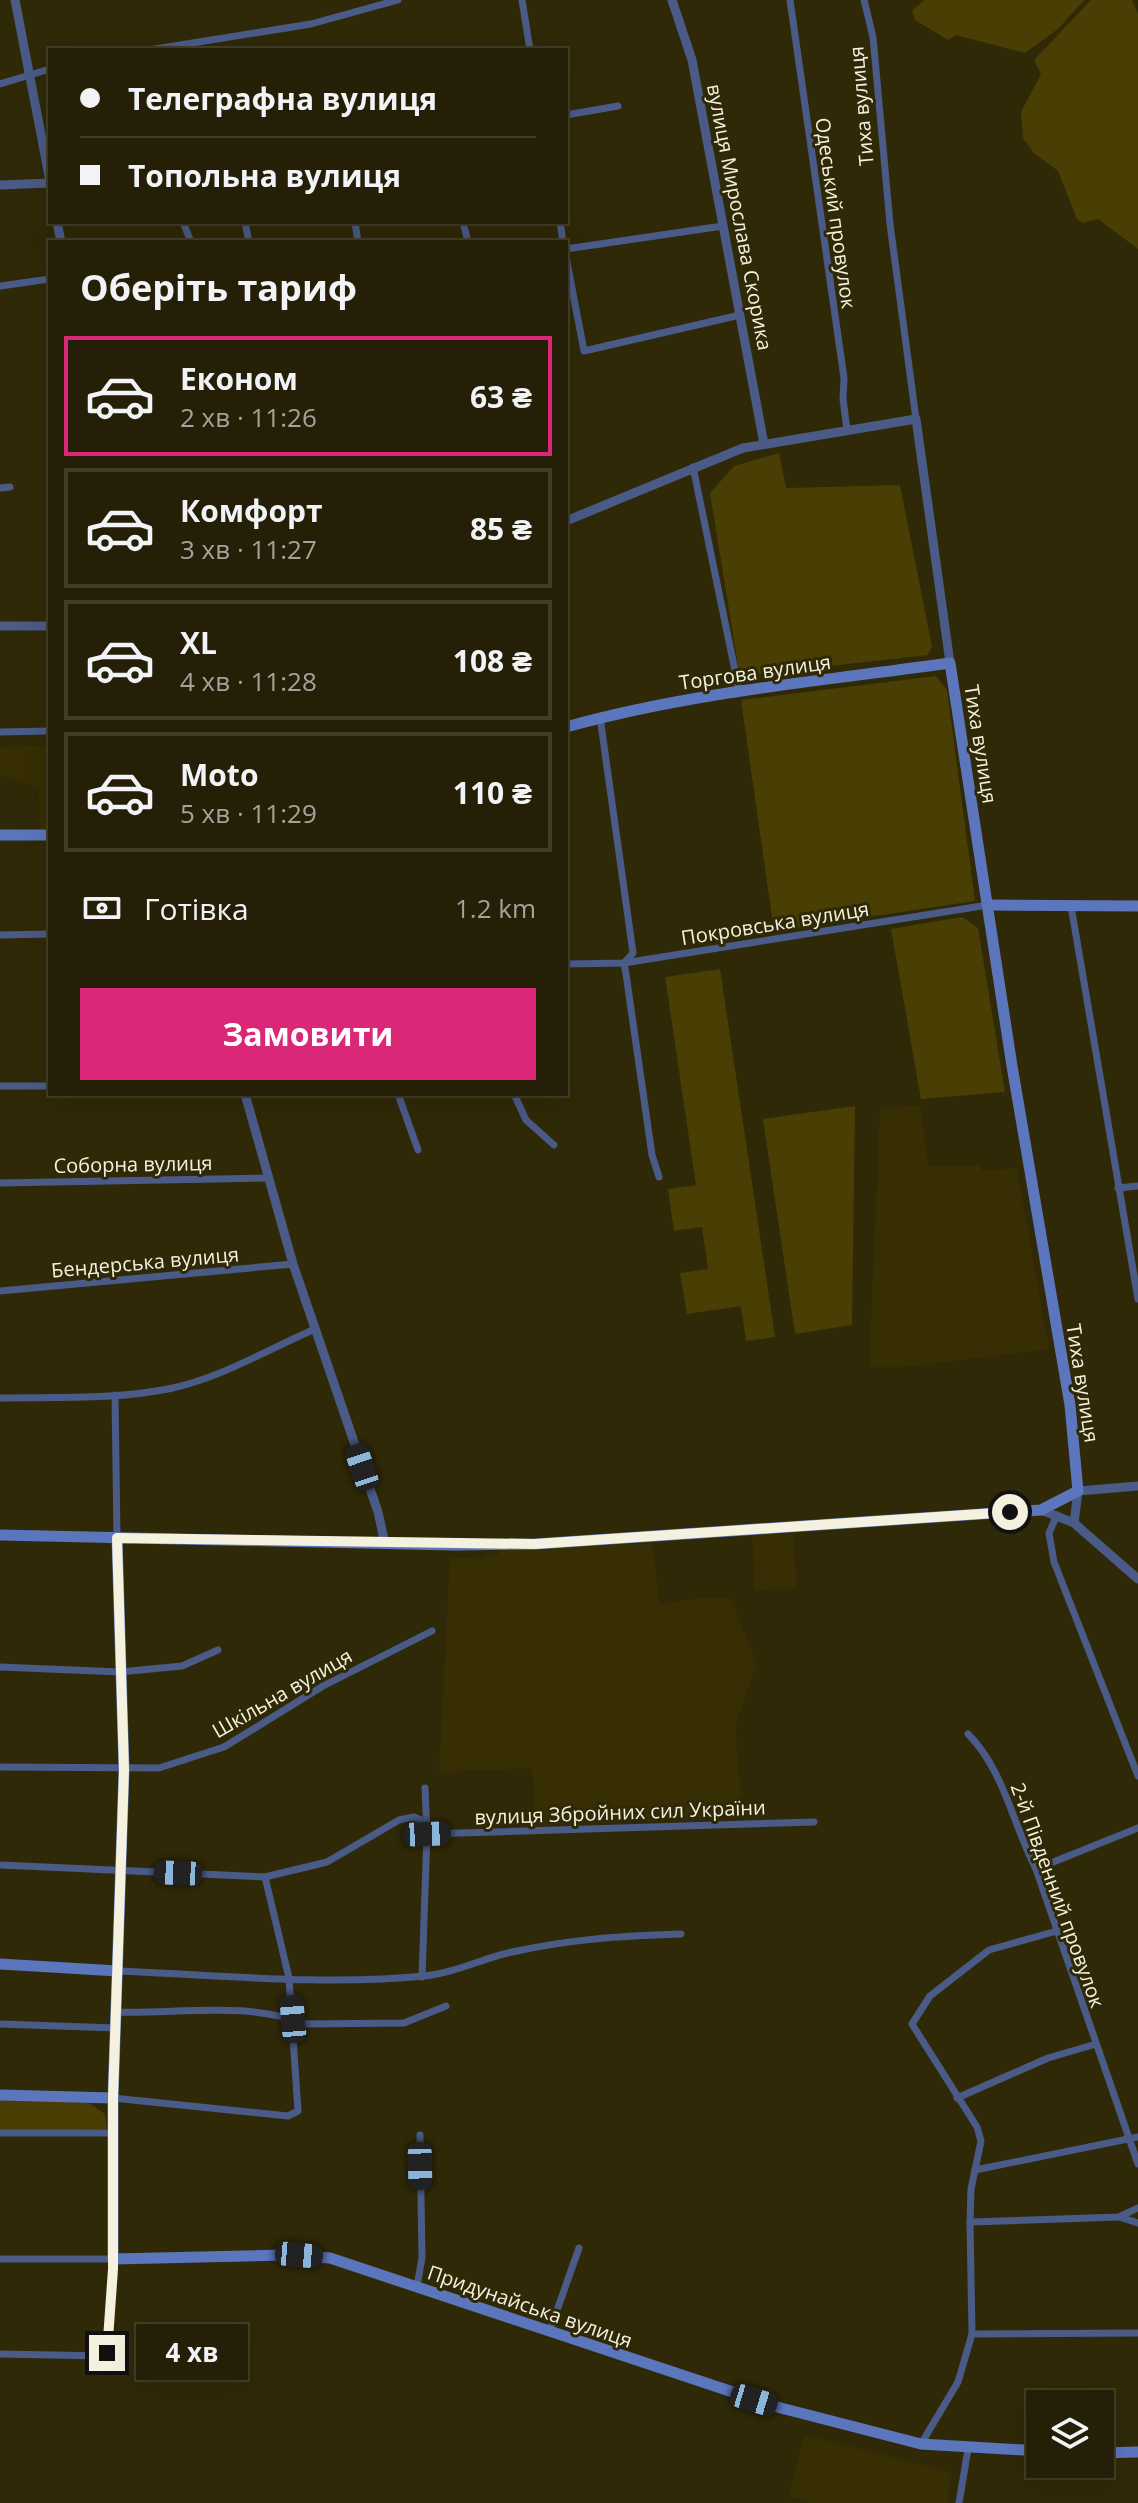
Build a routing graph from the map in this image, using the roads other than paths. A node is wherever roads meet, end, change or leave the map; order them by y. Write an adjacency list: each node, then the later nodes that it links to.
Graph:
1 (15, 0): 12 (street)
2 (398, 0): 7 (street)
3 (522, 0): 10 (street)
4 (672, 0): 19 (street, вулиця Мирослава Скорика)
5 (790, 0): 26 (street, Одеський провулок)
6 (864, 0): 25 (street, Тиха вулиця)
7 (213, 39): 8 (street); 9 (street)
8 (161, 48)
9 (215, 48)
10 (530, 48)
11 (48, 70): 12 (street)
12 (30, 76): 13 (street); 16 (street)
13 (0, 84)
14 (618, 106): 15 (street)
15 (568, 115)
16 (48, 171)
17 (48, 182): 18 (street)
18 (0, 185)
19 (723, 226): 20 (street); 24 (street, вулиця Мирослава Скорика)
20 (568, 249)
21 (568, 267): 24 (street)
22 (48, 279): 23 (street)
23 (0, 286)
24 (740, 315): 27 (street, вулиця Мирослава Скорика)
25 (916, 419): 26 (street); 34 (street, Тиха вулиця)
26 (847, 430): 27 (street)
27 (764, 444): 28 (street)
28 (693, 467): 31 (street); 35 (street)
29 (10, 487): 30 (street)
30 (0, 488)
31 (568, 520)
32 (0, 626): 33 (street)
33 (48, 626)
34 (950, 663): 35 (main road, Торгова вулиця); 42 (main road, Тиха вулиця)
35 (739, 690): 36 (main road, Торгова вулиця)
36 (600, 717): 37 (main road, Торгова вулиця); 47 (street)
37 (568, 726)
38 (48, 731): 39 (street)
39 (0, 732)
40 (0, 835): 41 (main road)
41 (48, 835)
42 (988, 905): 43 (main road); 47 (street, Покровська вулиця); 68 (main road, Тиха вулиця)
43 (1071, 906): 44 (main road); 60 (street)
44 (1138, 906)
45 (48, 934): 46 (street)
46 (0, 935)
47 (624, 963): 48 (street, Покровська вулиця); 56 (street)
48 (568, 964)
49 (0, 1086): 50 (street)
50 (48, 1086)
51 (246, 1096): 57 (street)
52 (399, 1096): 55 (street)
53 (515, 1096): 54 (street)
54 (554, 1145)
55 (418, 1150)
56 (659, 1177)
57 (267, 1178): 58 (street, Соборна вулиця); 61 (street)
58 (0, 1183)
59 (1138, 1186): 60 (street)
60 (1118, 1188): 63 (street)
61 (293, 1264): 62 (street, Бендерська вулиця); 64 (street)
62 (0, 1291)
63 (1138, 1299)
64 (315, 1329): 65 (street); 74 (street)
65 (115, 1395): 66 (street); 73 (street)
66 (0, 1398)
67 (1138, 1486): 68 (street)
68 (1078, 1491): 69 (main road); 71 (street)
69 (1041, 1510): 70 (street); 74 (main road)
70 (1057, 1515): 71 (street); 83 (street)
71 (1074, 1523): 75 (street)
72 (0, 1535): 73 (main road)
73 (117, 1538): 74 (main road); 79 (main road)
74 (385, 1544)
75 (1138, 1579)
76 (432, 1631): 82 (street, Шкільна вулиця)
77 (218, 1650): 79 (street)
78 (0, 1667): 79 (street)
79 (120, 1672): 82 (main road)
80 (968, 1734): 90 (street, 2-й Південний провулок)
81 (0, 1767): 82 (street, Шкільна вулиця)
82 (124, 1770): 91 (main road)
83 (1138, 1776)
84 (425, 1788): 85 (street)
85 (426, 1822): 88 (street); 92 (street)
86 (814, 1822): 88 (street, вулиця Збройних сил України)
87 (1138, 1828): 90 (street)
88 (427, 1834): 97 (street)
89 (0, 1865): 91 (street)
90 (1036, 1869): 93 (street, 2-й Південний провулок)
91 (120, 1871): 92 (street); 96 (main road)
92 (265, 1877): 98 (street)
93 (1057, 1931): 104 (street, 2-й Південний провулок); 107 (street)
94 (681, 1934): 97 (street)
95 (0, 1964): 96 (main road)
96 (118, 1971): 98 (street); 100 (main road)
97 (422, 1977): 98 (street)
98 (289, 1978): 101 (street)
99 (446, 2006): 101 (street)
100 (117, 2012): 101 (street); 103 (main road)
101 (293, 2019): 106 (street)
102 (0, 2024): 103 (street)
103 (116, 2028): 106 (main road)
104 (1096, 2044): 107 (street); 112 (street, 2-й Південний провулок)
105 (0, 2095): 106 (main road)
106 (113, 2098): 109 (main road)
107 (957, 2098): 114 (street)
108 (0, 2133): 109 (street)
109 (113, 2133): 121 (main road)
110 (420, 2135): 122 (street)
111 (1138, 2137): 112 (street)
112 (1128, 2140): 113 (street, 2-й Південний провулок); 114 (street)
113 (1138, 2164)
114 (975, 2170): 117 (street)
115 (1138, 2208): 116 (street)
116 (1119, 2217): 117 (street); 118 (street)
117 (970, 2222): 125 (street)
118 (1138, 2223)
119 (579, 2248): 123 (street)
120 (0, 2259): 121 (street, Придунайська вулиця)
121 (113, 2259): 122 (main road, Придунайська вулиця); 126 (street)
122 (417, 2286): 123 (main road, Придунайська вулиця)
123 (550, 2330): 127 (main road, Придунайська вулиця)
124 (1138, 2333): 125 (street)
125 (972, 2334): 127 (street)
126 (0, 2354)
127 (921, 2444): 128 (main road, Придунайська вулиця)
128 (968, 2449): 129 (main road, Придунайська вулиця); 132 (street)
129 (1026, 2451)
130 (1138, 2452): 131 (main road)
131 (1114, 2453)
132 (959, 2503)

